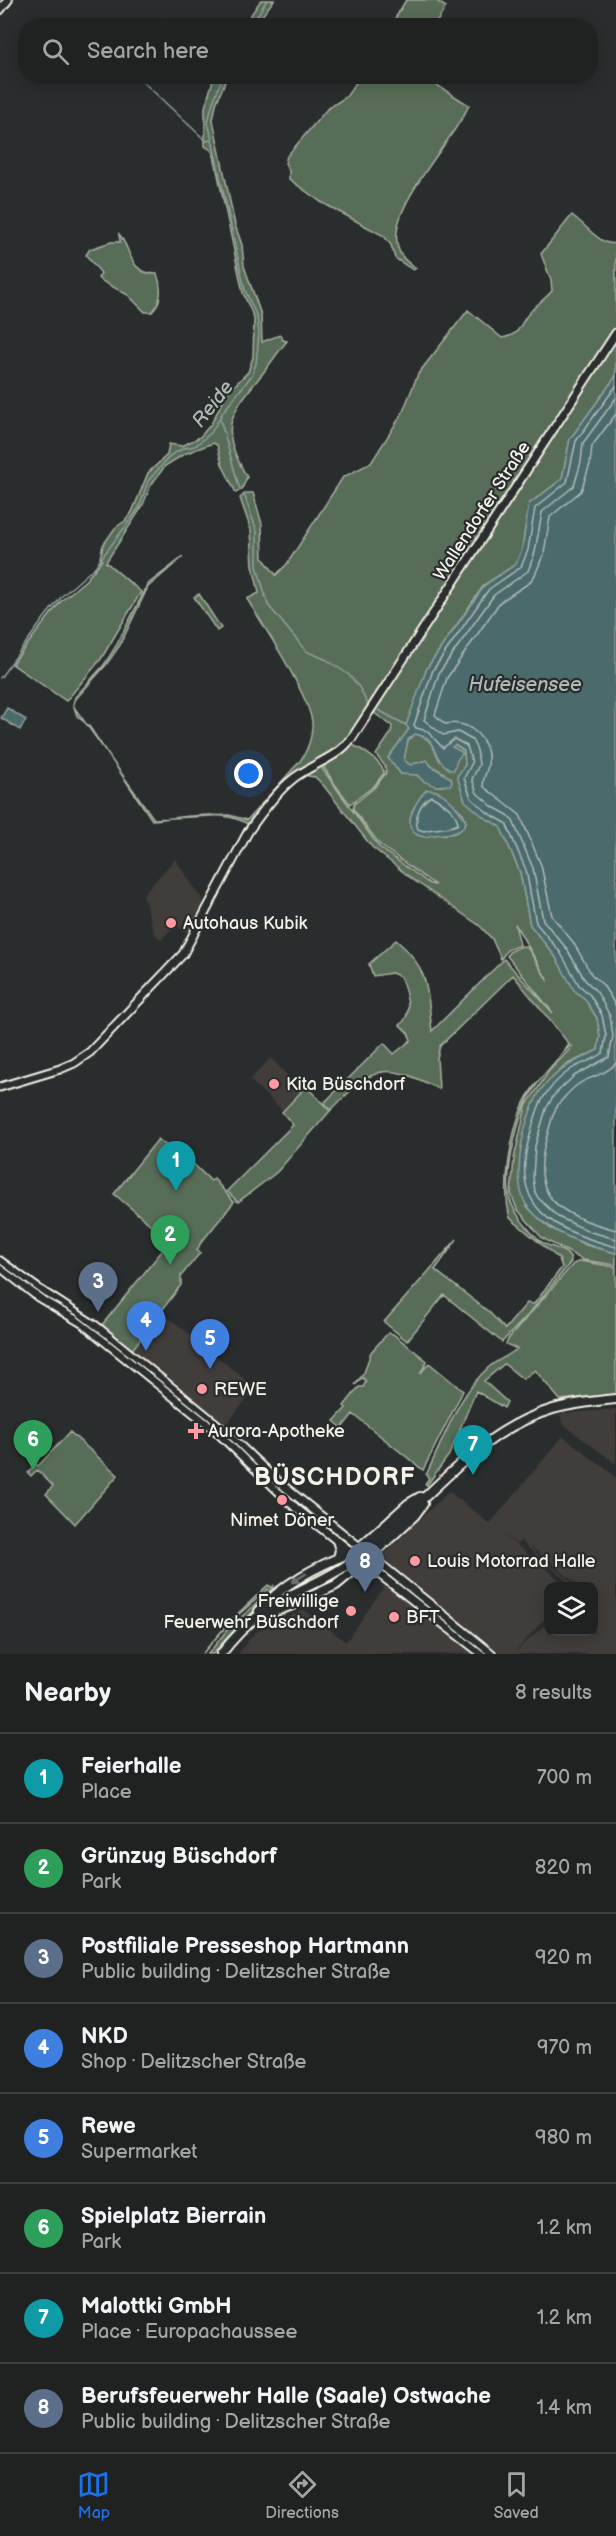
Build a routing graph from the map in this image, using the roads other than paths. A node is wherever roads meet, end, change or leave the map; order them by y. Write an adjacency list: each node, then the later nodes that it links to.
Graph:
1 (8, 0): 2 (main road)
2 (0, 10)
3 (616, 333): 4 (main road, Wallendorfer Straße)
4 (0, 1086)
5 (0, 1261): 10 (main road)
6 (0, 1266): 9 (main road)
7 (616, 1399): 8 (main road)
8 (430, 1493): 10 (main road); 10 (main road); 13 (main road)
9 (337, 1540): 11 (main road); 12 (main road)
10 (365, 1551): 11 (main road); 11 (main road); 16 (main road)
11 (358, 1557): 12 (main road); 13 (main road); 15 (main road)
12 (338, 1558): 13 (main road, one-way to 13)
13 (250, 1622): 14 (main road)
14 (221, 1654)
15 (482, 1654)
16 (492, 1654)

